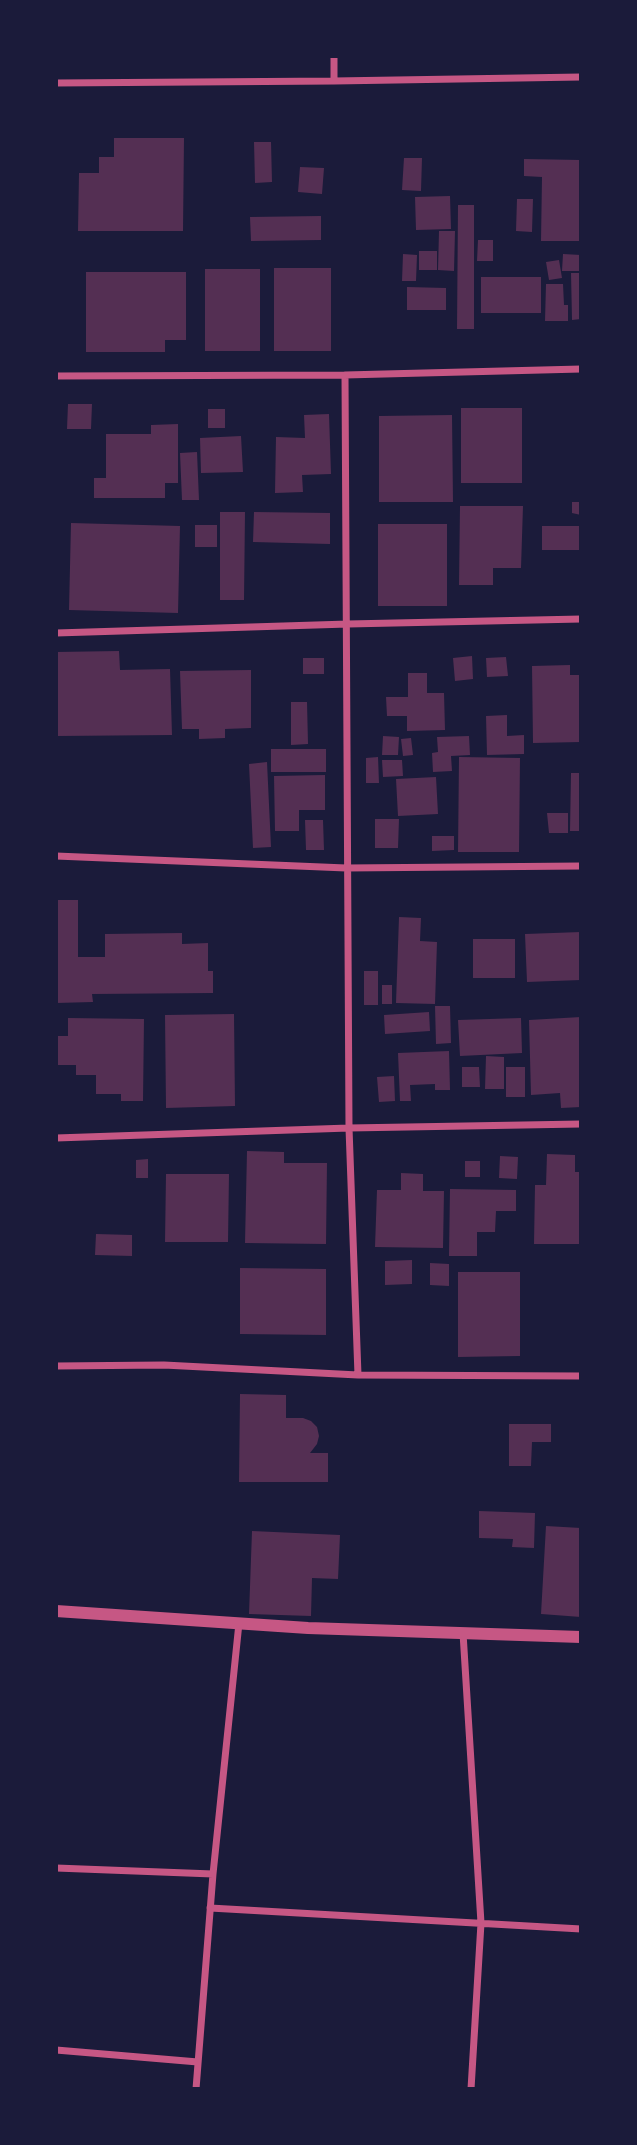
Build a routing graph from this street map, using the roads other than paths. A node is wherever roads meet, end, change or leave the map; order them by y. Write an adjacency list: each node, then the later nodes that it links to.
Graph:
1 (334, 56): 3 (street)
2 (581, 77): 3 (street)
3 (334, 81): 4 (street)
4 (56, 83)
5 (581, 369): 6 (street)
6 (345, 375): 7 (street); 9 (street)
7 (56, 376)
8 (581, 619): 9 (street)
9 (348, 624): 10 (street); 13 (street)
10 (56, 634)
11 (56, 856): 13 (street)
12 (581, 866): 13 (street)
13 (346, 868): 15 (street)
14 (581, 1124): 15 (street)
15 (349, 1128): 16 (street); 18 (street)
16 (56, 1138)
17 (56, 1366): 18 (street)
18 (358, 1375): 19 (street)
19 (581, 1376)
20 (56, 1611): 21 (street)
21 (239, 1622): 22 (street); 25 (street)
22 (463, 1633): 23 (street); 27 (street)
23 (581, 1637)
24 (56, 1868): 25 (street)
25 (213, 1874): 26 (street)
26 (210, 1908): 27 (street); 30 (street)
27 (481, 1923): 28 (street); 32 (street)
28 (581, 1929)
29 (56, 2050): 30 (street)
30 (198, 2062): 31 (street)
31 (196, 2089)
32 (471, 2089)

